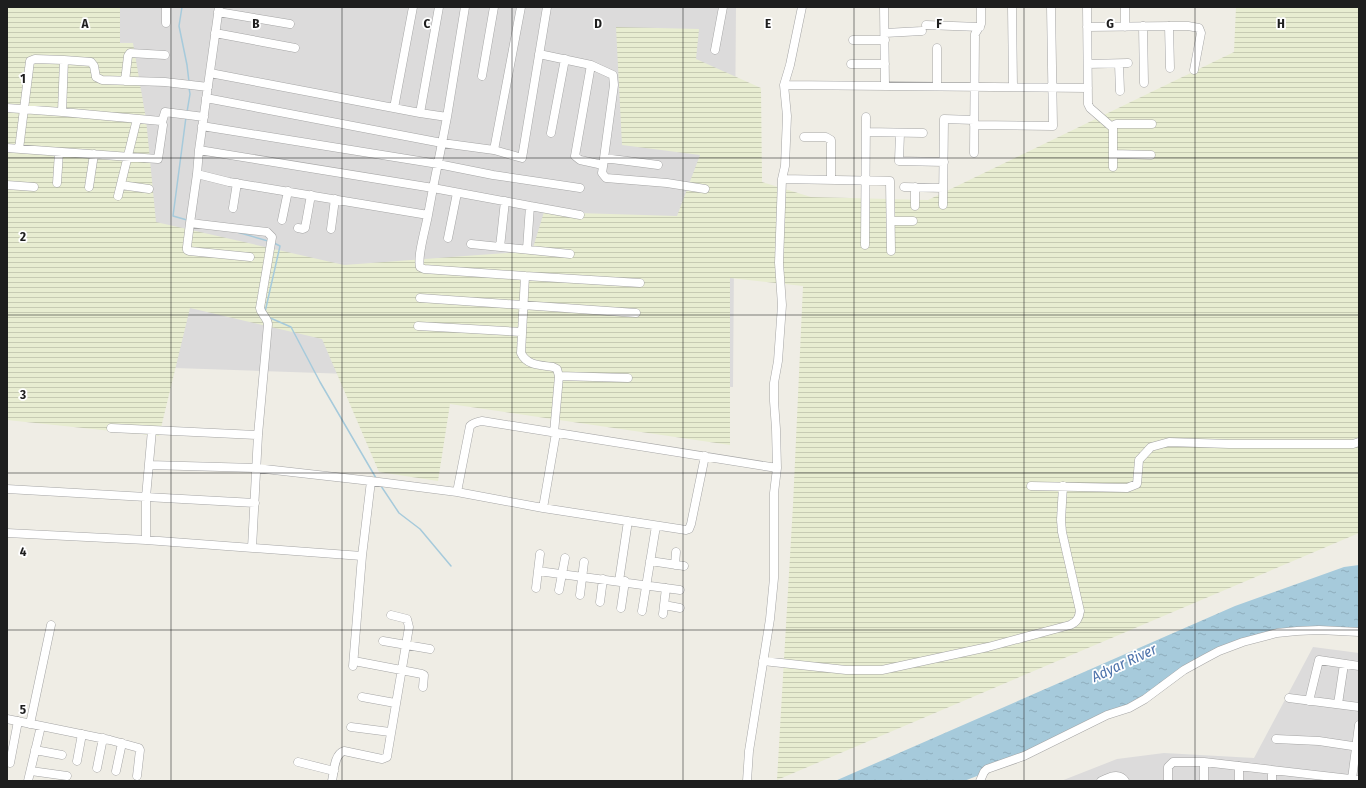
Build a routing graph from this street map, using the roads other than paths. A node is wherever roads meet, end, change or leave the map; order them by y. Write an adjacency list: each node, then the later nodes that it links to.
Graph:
1 (166, 7): 17 (street)
2 (413, 7): 57 (street)
3 (439, 7): 60 (street)
4 (465, 7): 62 (street)
5 (494, 7): 43 (street)
6 (521, 7): 79 (street)
7 (548, 7): 30 (street)
8 (723, 7): 29 (street)
9 (802, 7): 46 (street)
10 (884, 7): 25 (street)
11 (981, 7): 21 (street)
12 (1012, 7): 51 (street)
13 (1051, 7): 52 (street)
14 (1087, 7): 22 (street)
15 (1125, 7): 23 (street)
16 (218, 9): 18 (street); 24 (street)
17 (166, 23)
18 (290, 24)
19 (1143, 26): 20 (street); 23 (street); 45 (street)
20 (1169, 26): 40 (street); 41 (street)
21 (980, 27): 25 (street); 50 (street)
22 (1087, 27): 23 (street); 36 (street)
23 (1125, 27)
24 (215, 33): 27 (street); 42 (street)
25 (885, 37): 26 (street); 35 (street)
26 (853, 40)
27 (295, 48)
28 (937, 48): 48 (street)
29 (715, 50)
30 (539, 54): 32 (street); 79 (street)
31 (165, 55): 44 (street)
32 (565, 59): 39 (street); 71 (street)
33 (64, 60): 44 (street); 58 (street); 59 (street)
34 (852, 64): 35 (street)
35 (885, 64): 47 (street)
36 (1088, 64): 37 (street); 53 (street)
37 (1119, 64): 38 (street); 54 (street)
38 (1128, 64)
39 (591, 65): 86 (street); 86 (street)
40 (1170, 68)
41 (1194, 70)
42 (210, 73): 49 (street); 57 (street)
43 (482, 76)
44 (125, 81): 49 (street)
45 (1144, 84)
46 (784, 85): 47 (street); 92 (street)
47 (885, 86): 48 (street)
48 (937, 86): 50 (street)
49 (208, 87): 55 (street)
50 (974, 87): 51 (street); 66 (street)
51 (1013, 87): 52 (street)
52 (1052, 87): 53 (street); 66 (street)
53 (1088, 88): 69 (street)
54 (1120, 91)
55 (206, 98): 61 (street); 75 (street)
56 (7, 108): 58 (street)
57 (394, 108): 60 (street)
58 (24, 109): 59 (street); 77 (street)
59 (62, 112): 64 (street)
60 (420, 113): 62 (street)
61 (204, 117): 65 (street); 68 (street)
62 (447, 117): 75 (street)
63 (866, 117): 70 (street)
64 (137, 119): 65 (street); 85 (street)
65 (162, 122): 85 (street)
66 (974, 122): 81 (street); 87 (street)
67 (1152, 124): 69 (street)
68 (202, 126): 78 (street); 88 (street)
69 (1112, 126): 83 (street)
70 (866, 132): 72 (street); 94 (street)
71 (551, 133)
72 (900, 133): 73 (street); 87 (street)
73 (923, 133)
74 (804, 137): 93 (street)
75 (442, 143): 79 (street); 88 (street)
76 (7, 148): 77 (street)
77 (19, 149): 80 (street)
78 (199, 150): 91 (street); 103 (street)
79 (494, 150)
80 (59, 152): 82 (street); 95 (street)
81 (974, 153)
82 (94, 154): 85 (street); 99 (street)
83 (1113, 154): 84 (street); 90 (street)
84 (1151, 155)
85 (128, 157): 98 (street)
86 (603, 161): 89 (street); 107 (street)
87 (944, 162): 105 (street)
88 (438, 164): 103 (street); 104 (street)
89 (658, 165)
90 (1113, 166)
91 (197, 174): 96 (street); 123 (street)
92 (782, 179): 93 (street); 151 (street)
93 (830, 180): 94 (street)
94 (866, 180): 121 (street); 128 (street)
95 (57, 183)
96 (237, 183): 108 (street); 117 (street)
97 (7, 185): 100 (street)
98 (121, 185): 106 (street); 111 (street)
99 (89, 186)
100 (34, 187)
101 (904, 187): 102 (street)
102 (915, 187): 105 (street); 116 (street)
103 (433, 188): 109 (street); 118 (street)
104 (580, 188)
105 (943, 188): 114 (street)
106 (149, 189)
107 (705, 189)
108 (288, 192): 110 (street); 120 (street)
109 (456, 193): 113 (street); 126 (street)
110 (311, 195): 112 (street); 124 (street)
111 (118, 196)
112 (335, 199): 118 (street); 125 (street)
113 (505, 201): 115 (street); 129 (street)
114 (943, 205)
115 (530, 206): 119 (street); 130 (street)
116 (915, 206)
117 (233, 208)
118 (428, 214): 134 (street)
119 (580, 215)
120 (282, 220)
121 (891, 221): 122 (street); 131 (street)
122 (913, 221)
123 (190, 223): 133 (street); 146 (street)
124 (298, 228)
125 (331, 228)
126 (448, 238)
127 (471, 244): 129 (street)
128 (865, 245)
129 (500, 247): 130 (street)
130 (527, 249): 132 (street)
131 (891, 251)
132 (570, 254)
133 (250, 258)
134 (524, 276): 135 (street); 137 (street)
135 (640, 284)
136 (420, 298): 137 (street)
137 (523, 305): 138 (street); 140 (street)
138 (636, 313)
139 (418, 326): 140 (street)
140 (521, 332): 141 (street)
141 (559, 376): 142 (street); 145 (street)
142 (628, 378)
143 (111, 428): 144 (street)
144 (152, 430): 146 (street); 149 (street)
145 (555, 433): 148 (street); 156 (street); 159 (street)
146 (258, 435): 150 (street)
147 (1359, 442): 154 (street)
148 (705, 456): 151 (street); 161 (street)
149 (149, 465): 150 (street); 157 (street)
150 (256, 468): 152 (street); 158 (street)
151 (777, 468): 196 (street)
152 (371, 481): 156 (street); 167 (street)
153 (1031, 486): 154 (street)
154 (1063, 486): 196 (street)
155 (7, 489): 157 (street)
156 (456, 492): 159 (street)
157 (146, 497): 158 (street); 163 (street)
158 (255, 503): 164 (street)
159 (543, 508): 160 (street)
160 (628, 522): 161 (street); 177 (street)
161 (656, 526): 170 (street)
162 (7, 533): 163 (street)
163 (146, 540): 164 (street)
164 (252, 548): 167 (street)
165 (676, 552): 171 (street)
166 (540, 554): 173 (street)
167 (362, 556): 199 (street)
168 (565, 558): 174 (street)
169 (584, 562): 175 (street)
170 (650, 562): 171 (street); 178 (street)
171 (675, 565): 172 (street)
172 (684, 566)
173 (538, 570): 174 (street); 179 (street)
174 (562, 573): 175 (street); 181 (street)
175 (582, 576): 176 (street); 183 (street)
176 (603, 579): 177 (street); 184 (street)
177 (622, 581): 178 (street); 186 (street)
178 (646, 585): 180 (street); 188 (street)
179 (536, 588)
180 (666, 588): 182 (street); 185 (street)
181 (559, 590)
182 (680, 590)
183 (580, 595)
184 (600, 602)
185 (664, 605): 187 (street); 189 (street)
186 (621, 608)
187 (680, 608)
188 (642, 611)
189 (663, 614)
190 (391, 615): 194 (street)
191 (51, 625): 209 (street)
192 (1359, 632): 237 (street)
193 (382, 641): 194 (street)
194 (406, 645): 195 (street); 199 (street)
195 (430, 650)
196 (763, 661): 236 (street)
197 (1344, 664): 198 (street); 203 (street); 205 (street)
198 (1359, 666)
199 (401, 670): 200 (street); 204 (street)
200 (423, 687)
201 (362, 697): 204 (street)
202 (1289, 698): 203 (street)
203 (1309, 701): 205 (street)
204 (395, 704): 213 (street)
205 (1338, 704): 206 (street)
206 (1359, 707)
207 (7, 719): 208 (street)
208 (18, 721): 209 (street); 224 (street)
209 (30, 724): 211 (street)
210 (1359, 725): 218 (street)
211 (41, 726): 214 (street); 219 (street)
212 (352, 727): 213 (street)
213 (390, 732): 230 (street)
214 (82, 734): 215 (street); 221 (street)
215 (103, 738): 217 (street); 226 (street)
216 (1276, 738): 218 (street)
217 (122, 743): 229 (street); 232 (street)
218 (1358, 746): 233 (street)
219 (35, 750): 220 (street); 228 (street)
220 (62, 755)
221 (77, 761)
222 (298, 762): 230 (street)
223 (1204, 762): 225 (street); 240 (street); 241 (street)
224 (10, 763)
225 (1239, 766): 227 (street); 242 (street)
226 (97, 768)
227 (1272, 770): 233 (street); 243 (street)
228 (31, 771): 231 (street); 234 (street)
229 (116, 771)
230 (334, 771): 235 (street)
231 (67, 776)
232 (137, 776)
233 (1356, 779)
234 (28, 781)
235 (332, 781)
236 (747, 781)
237 (980, 781)
238 (1101, 781): 239 (street)
239 (1125, 781)
240 (1168, 781)
241 (1204, 781)
242 (1239, 781)
243 (1272, 781)

